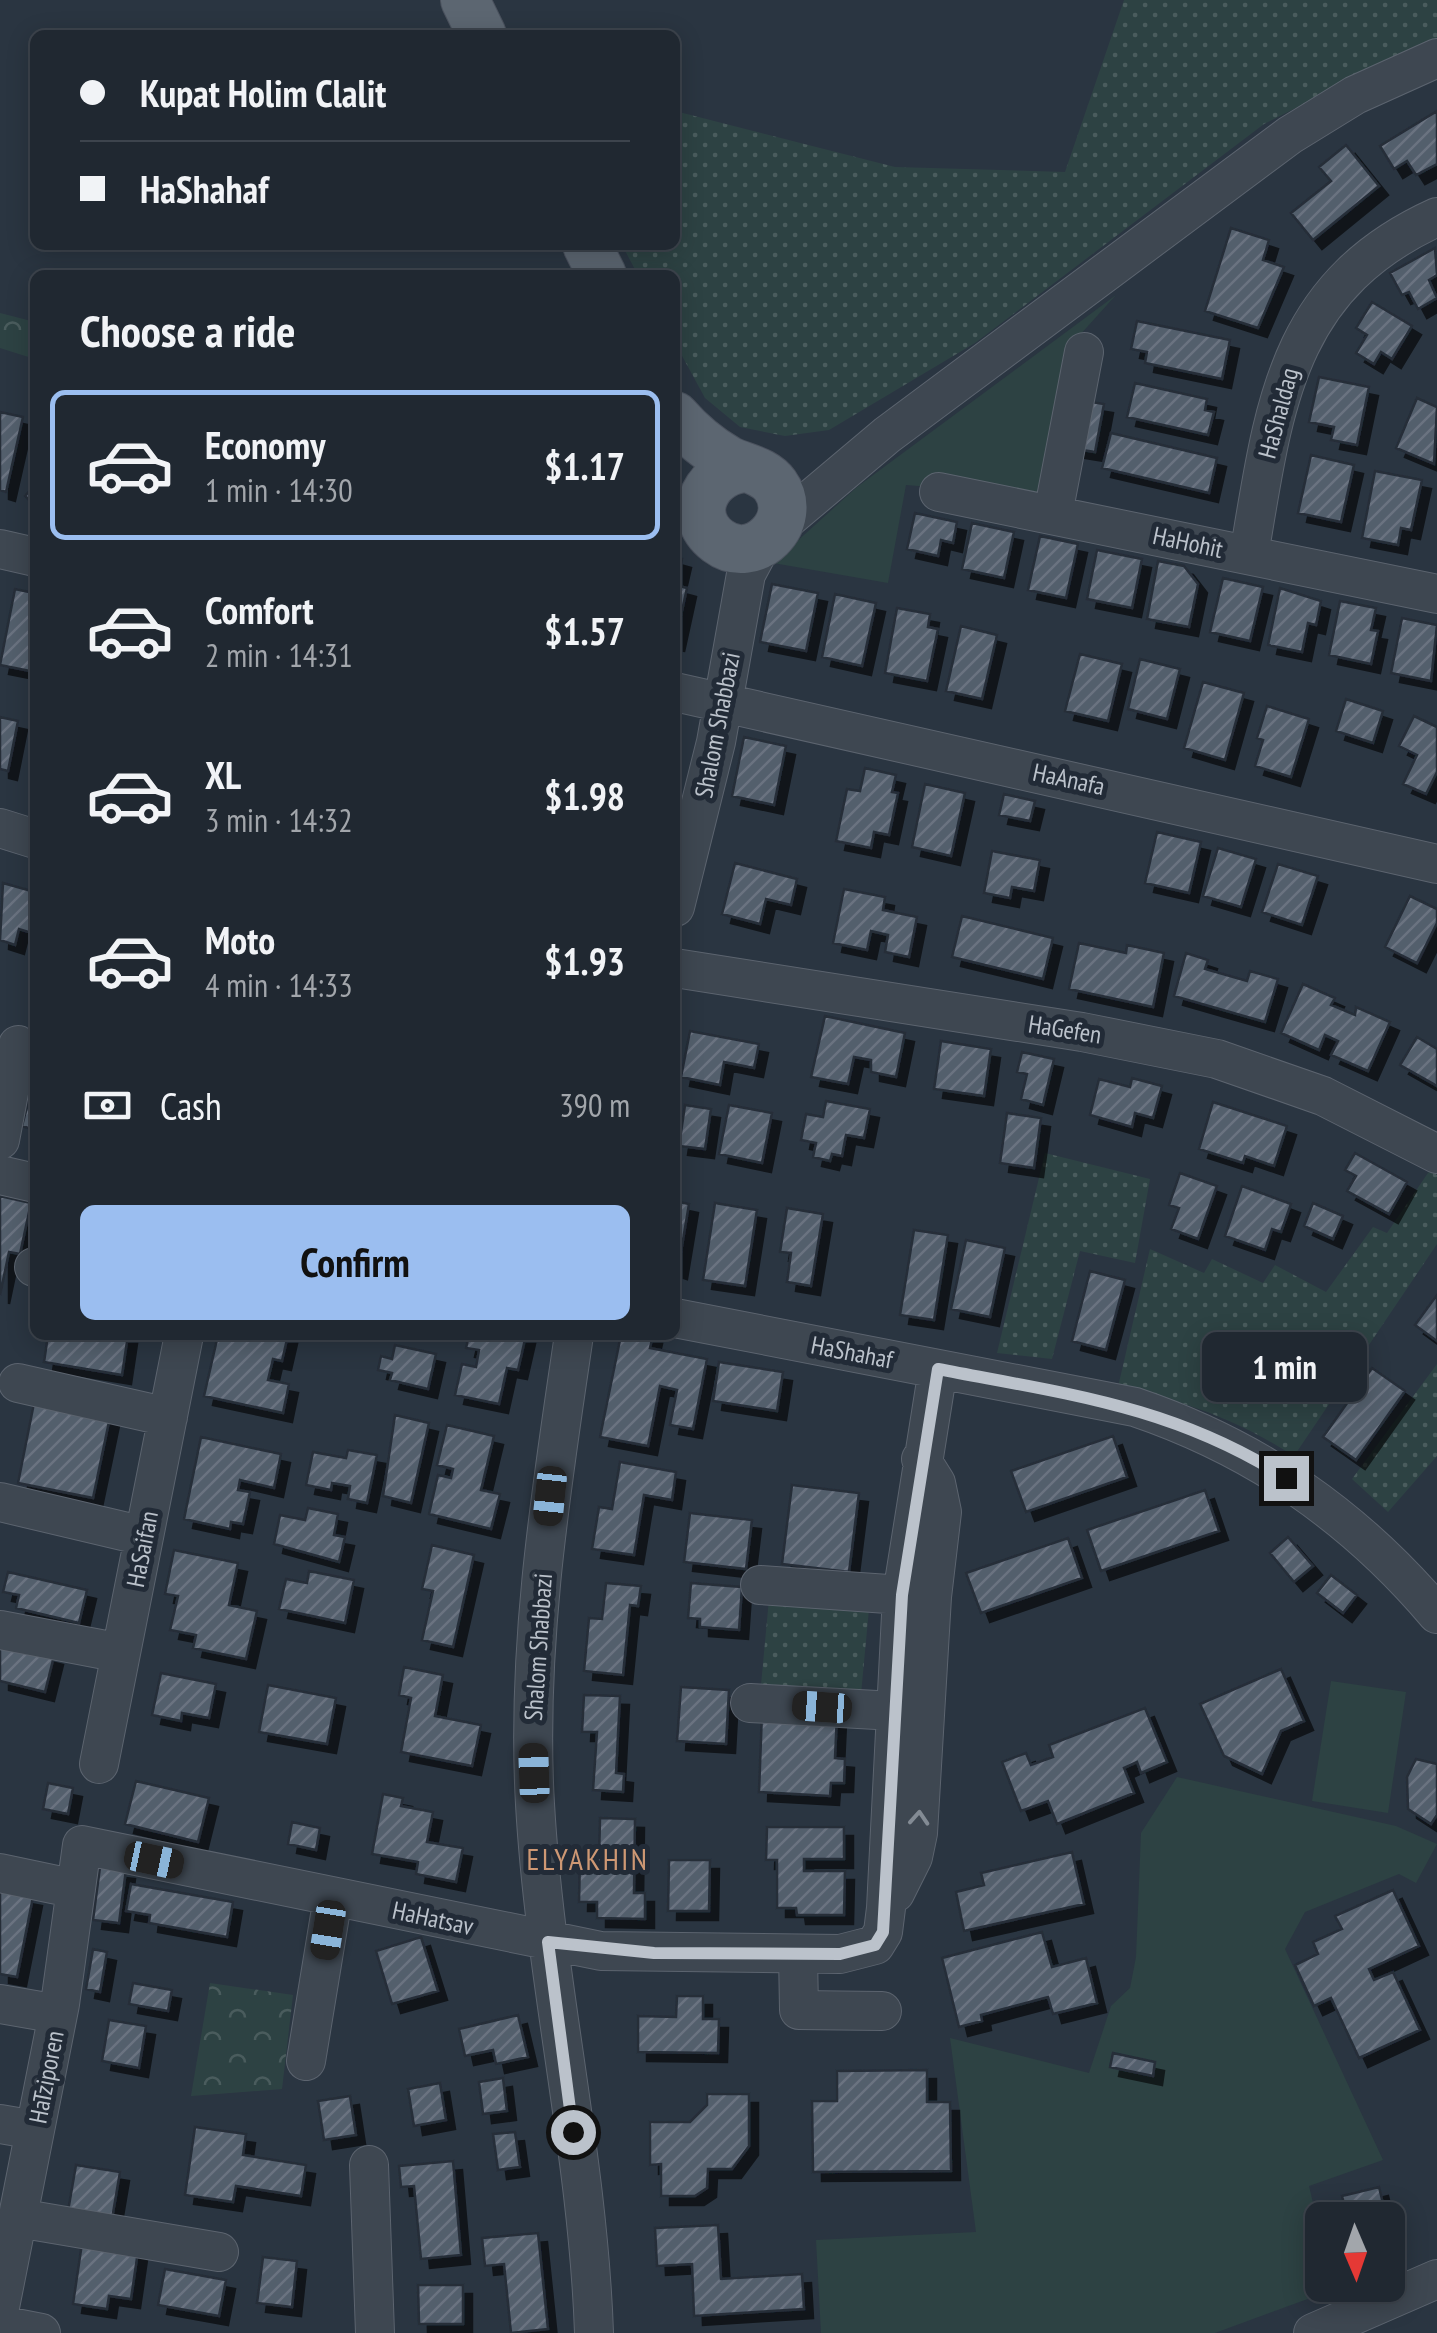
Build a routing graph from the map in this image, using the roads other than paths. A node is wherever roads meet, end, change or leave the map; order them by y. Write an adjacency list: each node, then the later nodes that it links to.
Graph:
1 (465, 0): 2 (main road)
2 (480, 30)
3 (1437, 58): 7 (street)
4 (1437, 217): 15 (street, HaShaldag)
5 (1084, 352): 11 (street)
6 (680, 420): 9 (main road)
7 (887, 434): 9 (street); 13 (street)
8 (680, 445): 12 (main road)
9 (759, 474): 12 (main road); 13 (main road)
10 (938, 492): 11 (street, HaHohit)
11 (1053, 514): 15 (street, HaHohit)
12 (708, 524): 13 (main road); 18 (street, Shalom Shabbazi)
13 (770, 535): 18 (street, Shalom Shabbazi)
14 (1, 549): 16 (street)
15 (1248, 554): 17 (street, HaHohit)
16 (30, 556)
17 (1437, 594)
18 (700, 697): 19 (street, Shalom Shabbazi); 22 (street, HaAnafa); 23 (street, Shalom Shabbazi)
19 (680, 785)
20 (0, 828): 21 (street)
21 (30, 837)
22 (1437, 864)
23 (680, 866)
24 (680, 969): 27 (street, HaGefen)
25 (18, 1046): 26 (street)
26 (0, 1140)
27 (1437, 1154)
28 (0, 1175): 29 (street)
29 (30, 1183)
30 (680, 1319): 33 (street, HaShahaf)
31 (183, 1340): 35 (street, HaSaifan)
32 (573, 1340): 52 (street, Shalom Shabbazi)
33 (938, 1369): 36 (street); 41 (street, HaShahaf)
34 (18, 1383): 35 (street)
35 (168, 1417): 38 (street, HaSaifan)
36 (921, 1459): 40 (street); 51 (street, one-way to 36)
37 (0, 1502): 38 (street)
38 (144, 1536): 43 (street, HaSaifan)
39 (760, 1584): 40 (street)
40 (902, 1595): 45 (street)
41 (1437, 1614)
42 (0, 1630): 43 (street)
43 (121, 1653): 46 (street, HaSaifan)
44 (750, 1702): 45 (street)
45 (895, 1711): 51 (street)
46 (99, 1764)
47 (82, 1845): 49 (street, HaTziporen); 50 (street, HaHatsav)
48 (0, 1873): 49 (street)
49 (76, 1889): 56 (street, HaTziporen)
50 (333, 1898): 52 (street, HaHatsav); 57 (street)
51 (886, 1908): 53 (street, HaHatsav)
52 (548, 1942): 53 (street, HaHatsav); 66 (street, Shalom Shabbazi)
53 (798, 1954): 55 (street)
54 (0, 2004): 56 (street)
55 (882, 2010)
56 (58, 2014): 58 (street, HaTziporen)
57 (306, 2061)
58 (18, 2127): 60 (street, HaTziporen)
59 (369, 2166): 68 (street)
60 (18, 2218): 61 (street); 63 (street, HaTziporen)
61 (219, 2252)
62 (1437, 2280): 64 (street)
63 (0, 2307)
64 (1389, 2318): 69 (street)
65 (0, 2325): 67 (street)
66 (596, 2328)
67 (41, 2333)
68 (375, 2333)
69 (1313, 2333)

